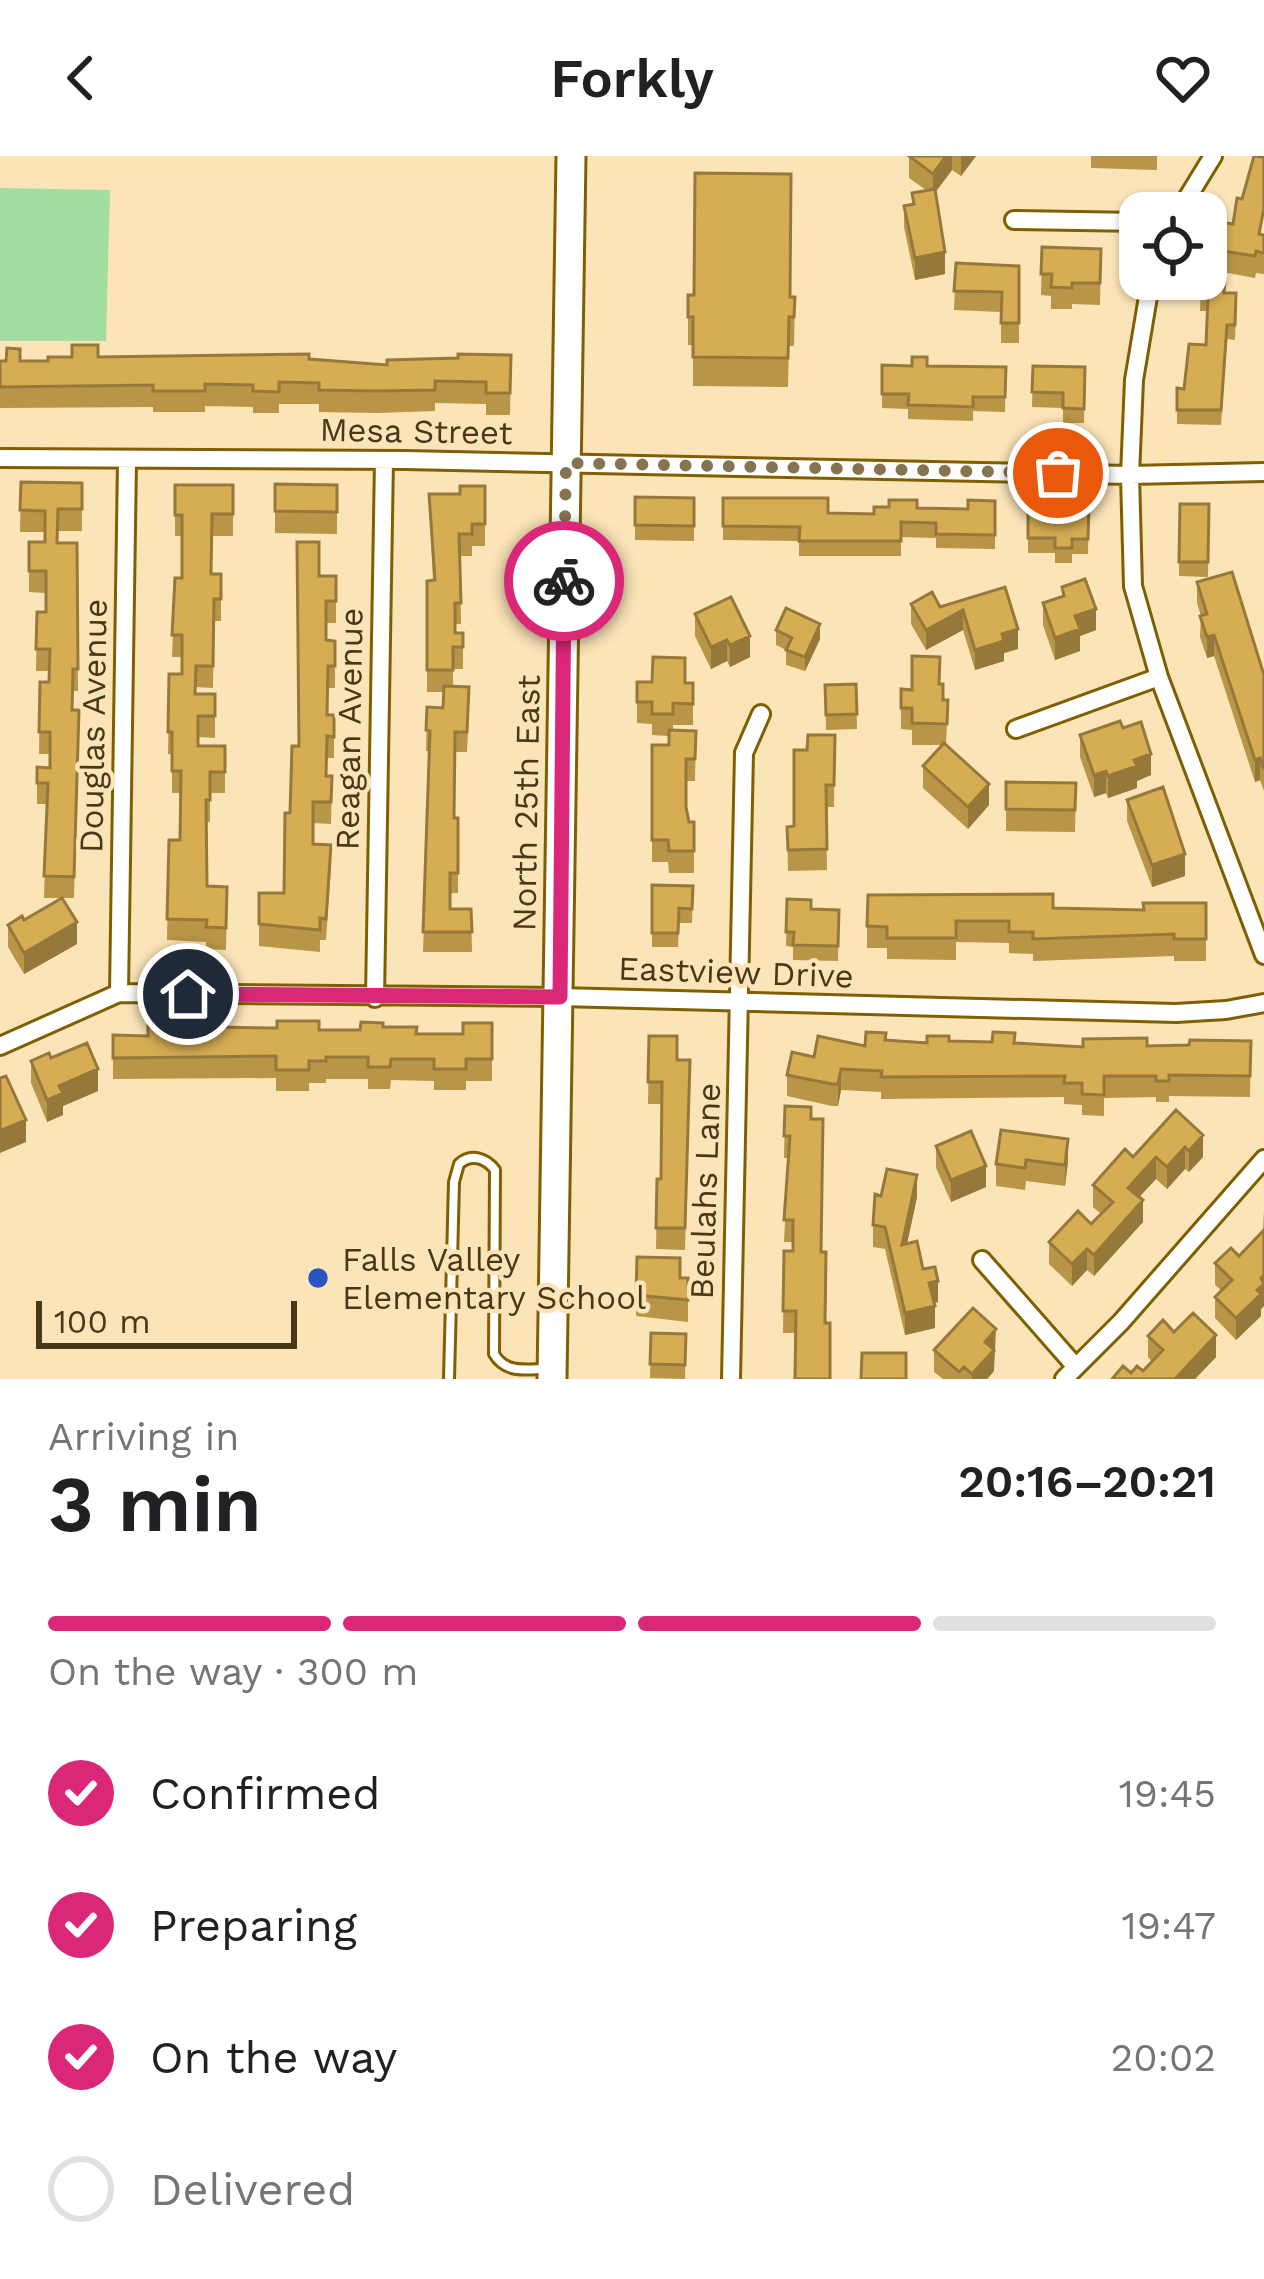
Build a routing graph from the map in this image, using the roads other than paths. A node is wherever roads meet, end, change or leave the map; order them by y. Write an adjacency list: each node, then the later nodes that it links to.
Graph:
1 (571, 156): 10 (main road, North 25th East)
2 (1213, 156): 3 (street)
3 (1191, 192)
4 (1014, 220): 5 (street)
5 (1119, 222)
6 (1147, 300): 12 (street)
7 (0, 458): 8 (street, Mesa Street)
8 (127, 460): 9 (street, Mesa Street); 17 (street, Douglas Avenue)
9 (384, 460): 10 (street, Mesa Street); 19 (street, Reagan Avenue)
10 (566, 463): 12 (street, Mesa Street); 18 (main road, North 25th East)
11 (1264, 472): 12 (street, Mesa Street)
12 (1130, 475): 13 (street)
13 (1159, 677): 15 (street); 16 (street)
14 (761, 715): 21 (street, Beulahs Lane)
15 (1016, 729)
16 (1264, 955)
17 (119, 993): 19 (street, Eastview Drive); 22 (street, Eastview Drive)
18 (560, 997): 19 (street, Eastview Drive); 21 (street, Eastview Drive); 27 (main road, North 25th East)
19 (375, 998)
20 (1264, 1003): 21 (street, Eastview Drive)
21 (740, 1004): 30 (street, Beulahs Lane)
22 (0, 1046)
23 (1264, 1160): 26 (street)
24 (982, 1261): 26 (street)
25 (513, 1370): 27 (lane); 28 (lane); 29 (lane)
26 (1070, 1373)
27 (552, 1374)
28 (501, 1378)
29 (449, 1379)
30 (730, 1379)

